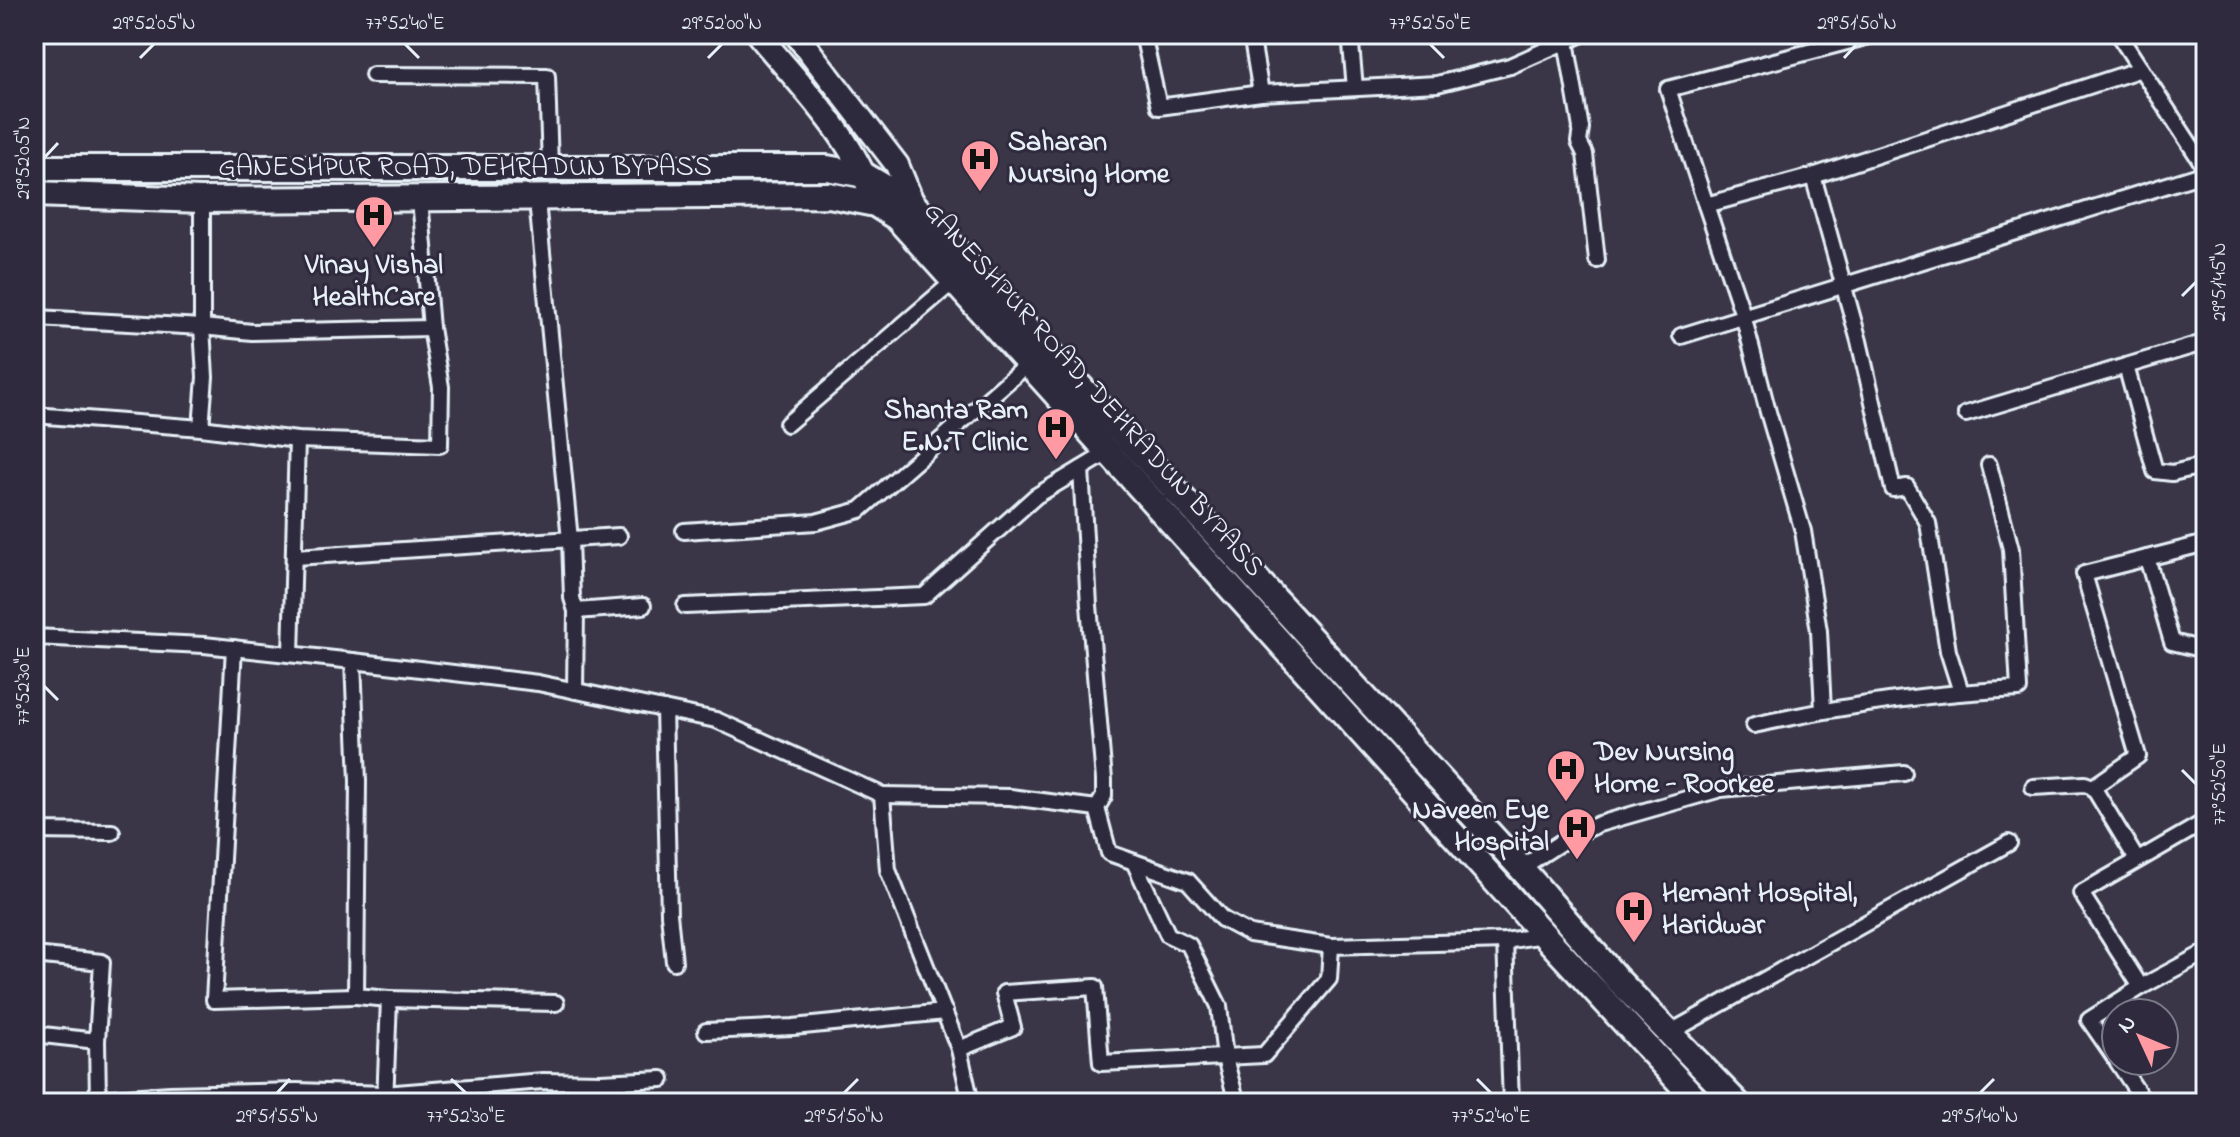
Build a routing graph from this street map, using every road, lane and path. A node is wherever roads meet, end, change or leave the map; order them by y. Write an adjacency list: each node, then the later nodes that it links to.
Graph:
1 (758, 34): 17 (street)
2 (796, 34): 24 (street)
3 (1143, 34): 13 (street)
4 (1251, 34): 13 (street)
5 (1350, 34): 12 (street)
6 (1582, 34): 9 (street)
7 (1877, 34): 25 (street)
8 (2118, 34): 10 (street)
9 (1566, 41): 12 (street); 26 (street)
10 (2141, 69): 16 (street); 18 (street)
11 (373, 75): 14 (street)
12 (1355, 88): 13 (street)
13 (1261, 93)
14 (550, 167): 15 (main road); 17 (main road)
15 (34, 168)
16 (2206, 171): 28 (street)
17 (864, 175): 23 (street); 24 (main road)
18 (1813, 176): 25 (street); 28 (street)
19 (34, 194): 22 (main road, GANESHPUR ROAD, DEHRADUN BYPASS)
20 (540, 197): 21 (main road, GANESHPUR ROAD, DEHRADUN BYPASS); 23 (main road, GANESHPUR ROAD, DEHRADUN BYPASS); 48 (street)
21 (420, 199): 22 (main road, GANESHPUR ROAD, DEHRADUN BYPASS); 32 (street)
22 (202, 200): 31 (street)
23 (875, 204): 27 (main road, GANESHPUR ROAD, DEHRADUN BYPASS)
24 (913, 204): 76 (main road)
25 (1706, 205): 29 (street)
26 (1597, 260)
27 (954, 281): 35 (main road, GANESHPUR ROAD, DEHRADUN BYPASS); 39 (street)
28 (1843, 286): 29 (street); 61 (street)
29 (1743, 315): 33 (street); 63 (street)
30 (37, 318): 31 (street)
31 (202, 327): 32 (street); 40 (street)
32 (431, 328): 41 (street)
33 (1681, 336)
34 (2206, 342): 36 (street)
35 (1029, 363): 42 (main road, GANESHPUR ROAD, DEHRADUN BYPASS); 46 (street)
36 (2126, 366): 37 (street); 44 (street)
37 (1966, 414)
38 (34, 415): 40 (street)
39 (787, 424)
40 (201, 428): 41 (street)
41 (297, 440): 50 (street)
42 (1109, 452): 45 (street); 77 (main road, GANESHPUR ROAD, DEHRADUN BYPASS)
43 (1989, 465): 61 (street)
44 (2206, 465)
45 (1081, 469): 53 (street); 69 (street)
46 (684, 531)
47 (619, 536): 48 (street)
48 (570, 540): 50 (street); 54 (street)
49 (2206, 543): 51 (street)
50 (295, 557): 58 (street)
51 (2147, 558): 57 (street); 67 (street)
52 (643, 606): 54 (street)
53 (685, 606)
54 (576, 611): 60 (street)
55 (34, 637): 56 (street)
56 (234, 648): 58 (street); 84 (street)
57 (2206, 653)
58 (291, 654): 59 (street)
59 (353, 661): 60 (street); 84 (street)
60 (575, 691): 62 (street)
61 (1961, 692): 63 (street)
62 (664, 709): 68 (street); 82 (street)
63 (1823, 710): 64 (street)
64 (1754, 725)
65 (1904, 773): 76 (street)
66 (2033, 787): 67 (street)
67 (2093, 787): 74 (street)
68 (882, 795): 69 (street); 88 (street)
69 (1097, 808): 75 (street)
70 (2206, 821): 74 (street)
71 (34, 831): 72 (street)
72 (112, 832)
73 (2009, 843): 91 (street)
74 (2137, 860): 83 (street)
75 (1134, 862): 79 (street); 96 (street)
76 (1521, 868): 91 (main road)
77 (1544, 935): 78 (street); 100 (main road, GANESHPUR ROAD, DEHRADUN BYPASS)
78 (1505, 941): 79 (street); 103 (street)
79 (1331, 946): 96 (street)
80 (2206, 952): 83 (street)
81 (34, 955): 94 (street)
82 (674, 962)
83 (2141, 987): 85 (street)
84 (356, 996): 86 (street)
85 (2125, 997)
86 (389, 999): 87 (street); 99 (street)
87 (556, 1003)
88 (945, 1012): 90 (street); 95 (street)
89 (2100, 1013): 93 (street)
90 (706, 1031)
91 (1669, 1033): 104 (main road)
92 (34, 1034): 94 (street)
93 (2100, 1036)
94 (97, 1041): 99 (street)
95 (959, 1049): 96 (street); 101 (street)
96 (1225, 1058): 102 (street)
97 (2128, 1077): 105 (street)
98 (662, 1079): 99 (street)
99 (384, 1099)
100 (1695, 1102)
101 (971, 1103)
102 (1237, 1103)
103 (1511, 1103)
104 (1737, 1103)
105 (2145, 1103)

